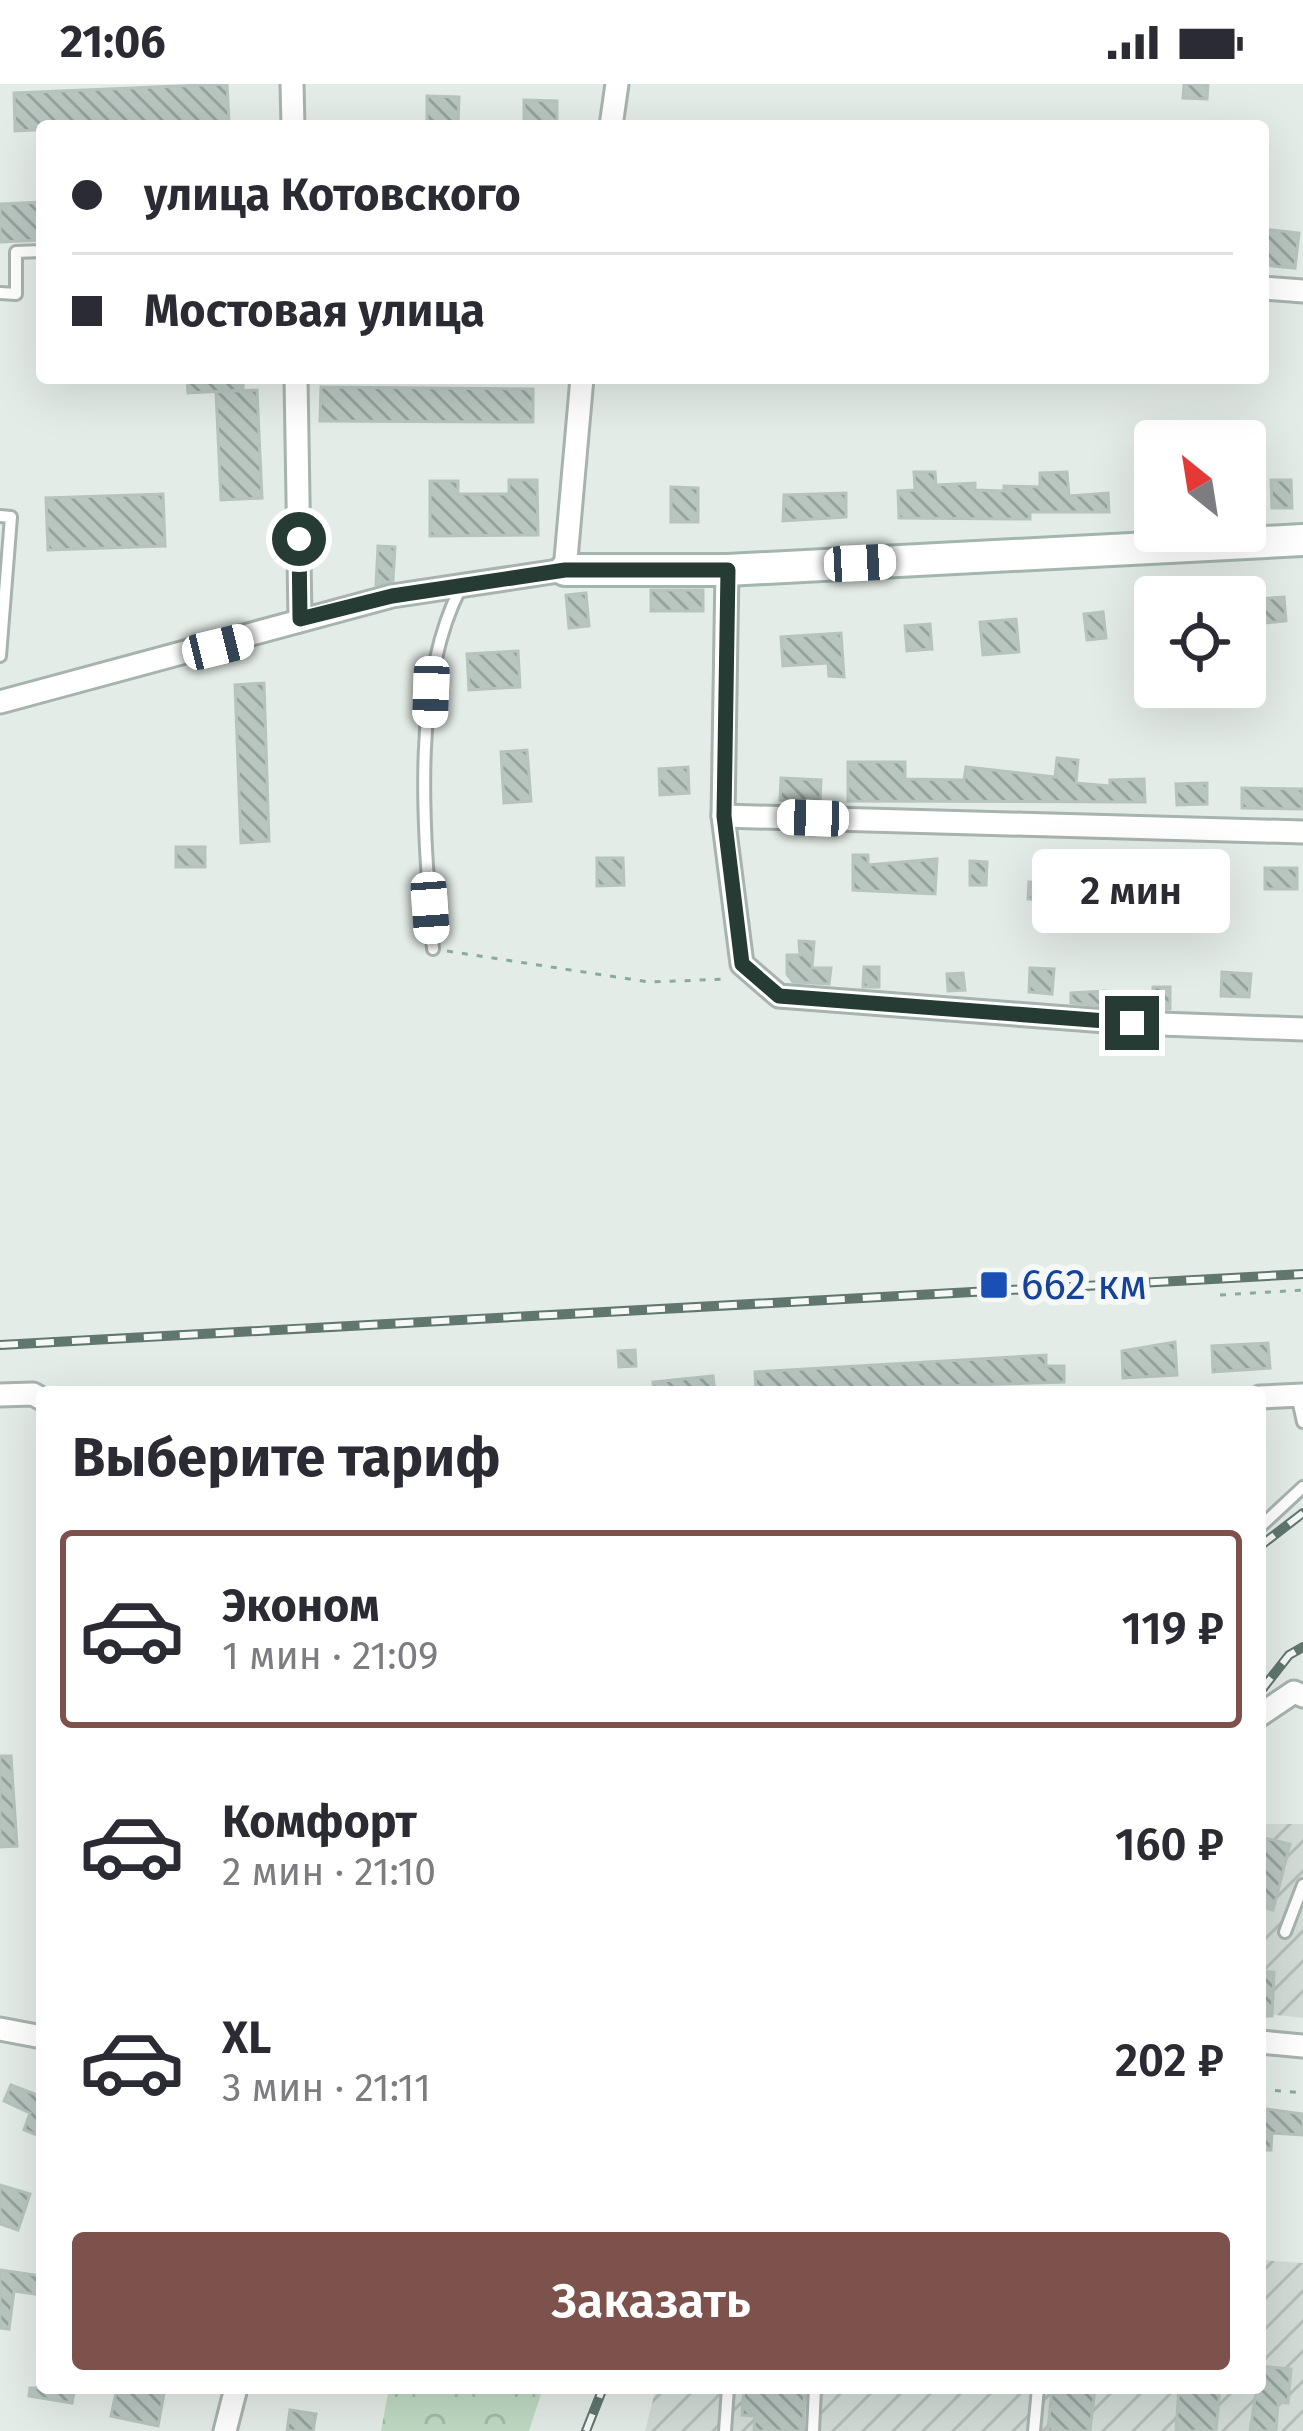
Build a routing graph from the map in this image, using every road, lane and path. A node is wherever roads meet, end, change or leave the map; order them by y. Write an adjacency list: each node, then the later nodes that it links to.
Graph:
1 (292, 84): 3 (street)
2 (617, 84): 4 (street)
3 (292, 120)
4 (612, 120)
5 (36, 251): 8 (lane)
6 (1269, 288): 7 (street)
7 (1303, 291)
8 (0, 293)
9 (296, 384): 16 (street)
10 (582, 384): 13 (street)
11 (0, 516): 17 (lane)
12 (1303, 540): 14 (street)
13 (565, 570): 14 (street); 15 (street)
14 (728, 570): 19 (street)
15 (461, 586): 16 (street); 21 (lane)
16 (300, 619): 18 (street)
17 (0, 656)
18 (0, 702)
19 (724, 816): 20 (street); 22 (street)
20 (1303, 832)
21 (433, 949): 22 (path)
22 (758, 978): 23 (street)
23 (1303, 1029)
24 (1303, 1290): 25 (path)
25 (1220, 1295)
26 (0, 1395): 28 (street)
27 (1300, 1395): 29 (street); 30 (lane)
28 (36, 1396)
29 (1266, 1397)
30 (1303, 1421)
31 (1303, 1487): 32 (lane)
32 (1266, 1521)
33 (1303, 1696): 34 (street)
34 (1266, 1710)
35 (1303, 1885): 36 (lane)
36 (1285, 1932)
37 (4, 2030): 38 (street); 41 (street)
38 (36, 2036)
39 (1266, 2043): 40 (street)
40 (1303, 2046)
41 (0, 2055)
42 (1266, 2089): 43 (path)
43 (1303, 2092)
44 (234, 2394): 48 (street)
45 (728, 2394): 49 (lane)
46 (815, 2394): 50 (lane)
47 (1037, 2394): 51 (lane)
48 (225, 2431)
49 (725, 2431)
50 (813, 2431)
51 (1034, 2431)

